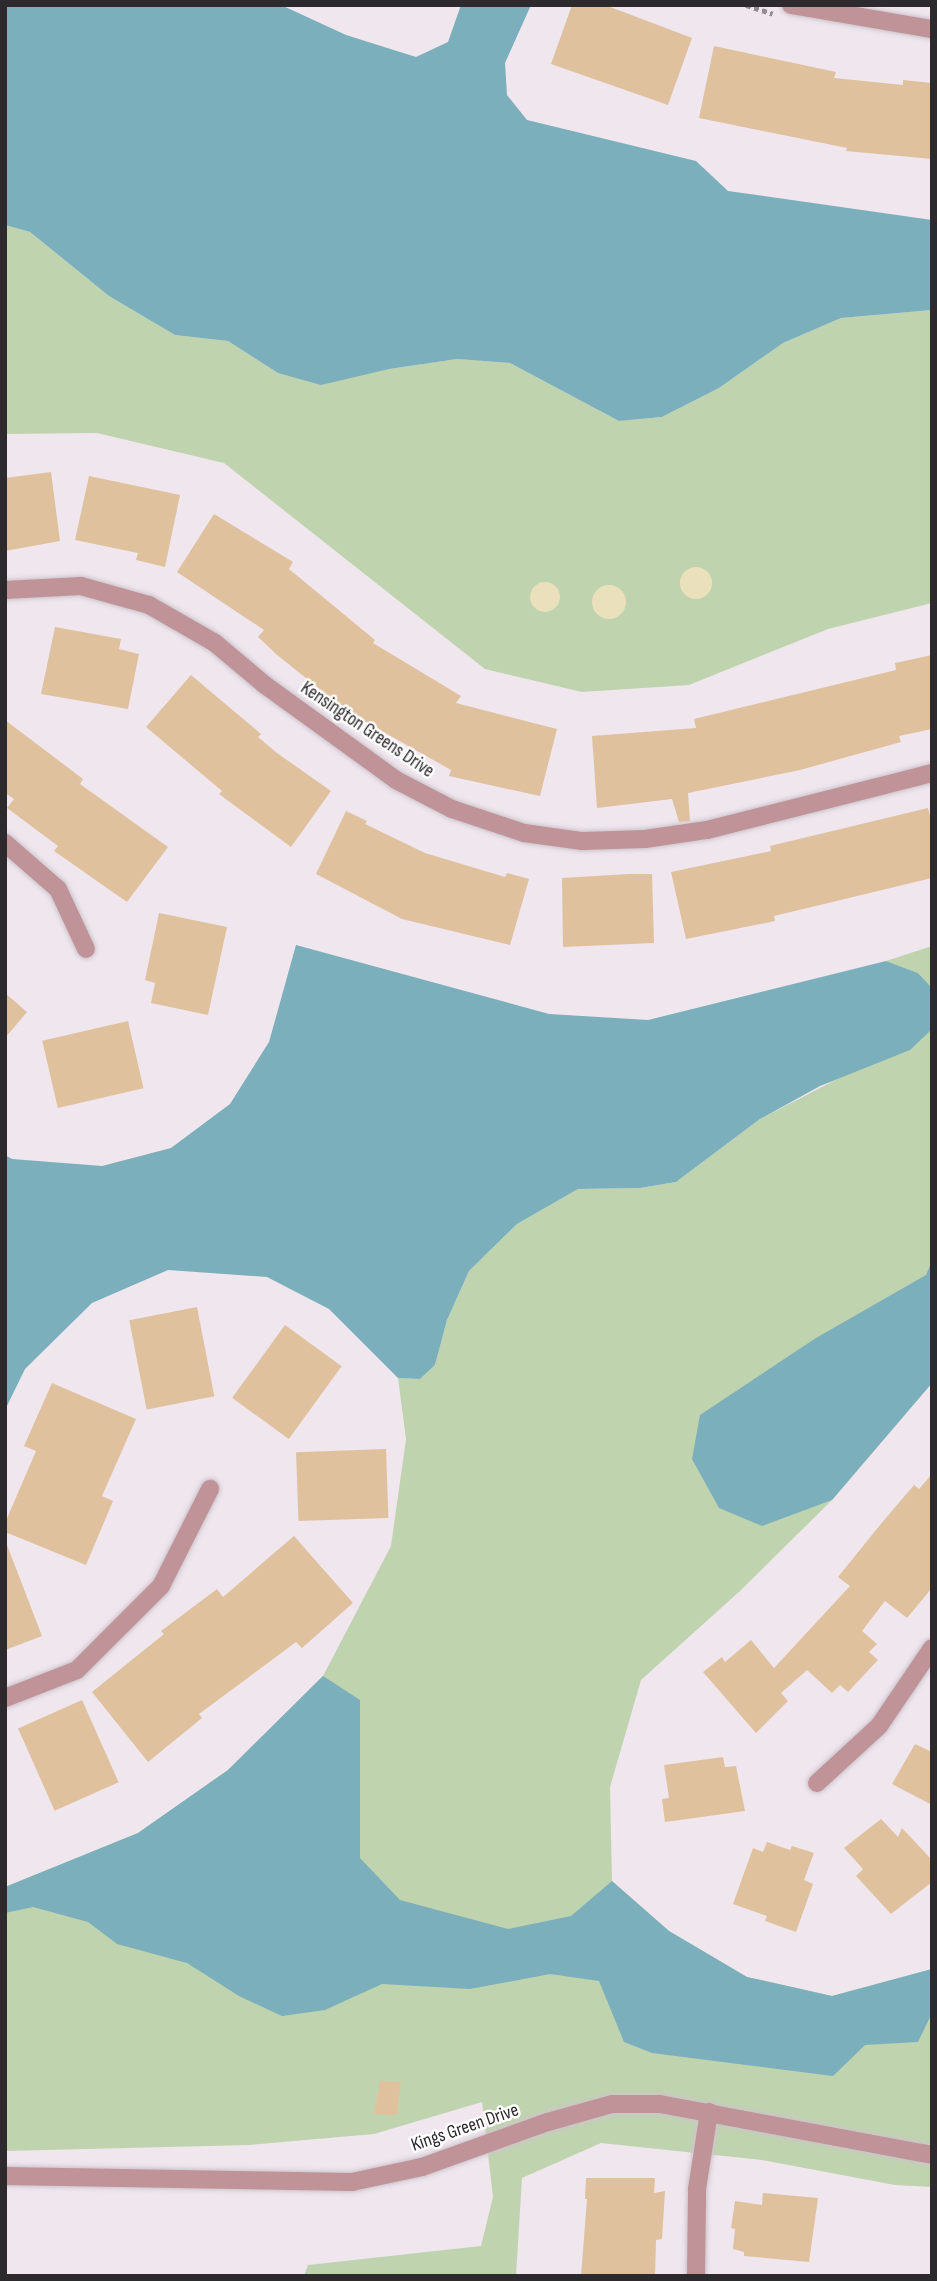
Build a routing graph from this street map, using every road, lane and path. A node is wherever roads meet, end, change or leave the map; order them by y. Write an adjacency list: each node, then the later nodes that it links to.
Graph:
1 (793, 6): 2 (street)
2 (932, 29)
3 (5, 590): 4 (street, Kensington Greens Drive)
4 (932, 773)
5 (5, 843): 6 (street)
6 (86, 950)
7 (209, 1489): 9 (street)
8 (932, 1648): 10 (street)
9 (5, 1698)
10 (817, 1783)
11 (709, 2112): 12 (street, Kings Green Drive); 13 (street, Kings Green Drive); 14 (street)
12 (932, 2155)
13 (5, 2176)
14 (695, 2276)

